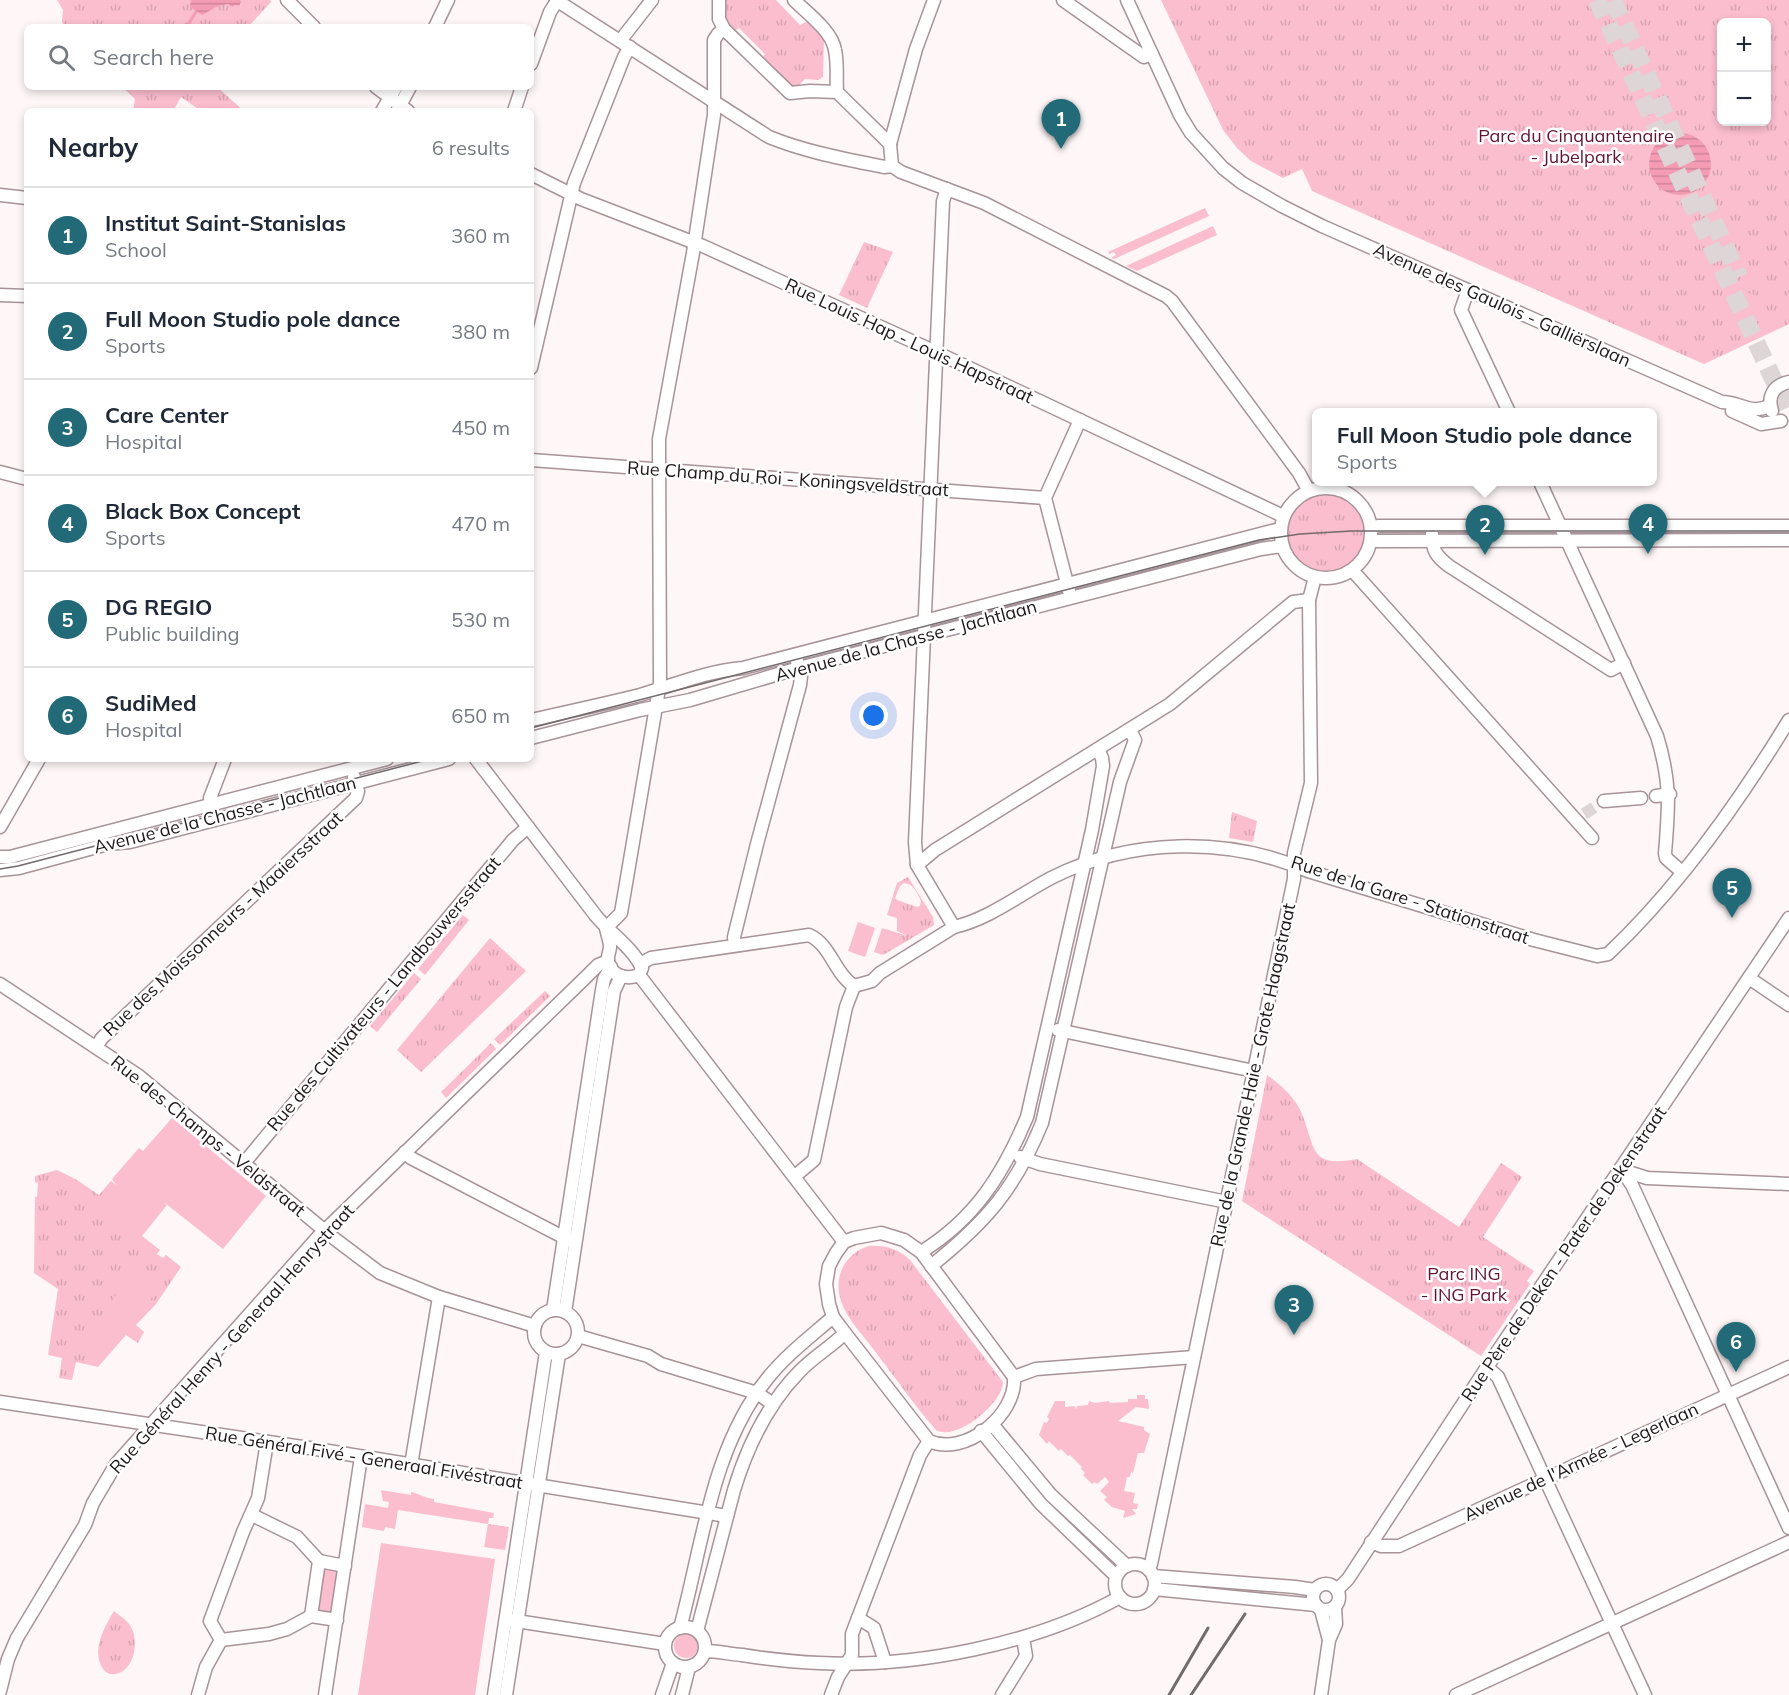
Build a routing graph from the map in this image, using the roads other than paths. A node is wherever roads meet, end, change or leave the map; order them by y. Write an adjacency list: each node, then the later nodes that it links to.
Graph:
1 (286, 0): 12 (street)
2 (448, 0): 11 (street)
3 (452, 0): 11 (street)
4 (556, 0): 15 (street); 17 (street)
5 (652, 0): 15 (street)
6 (719, 0): 14 (street)
7 (794, 0): 21 (street)
8 (933, 0): 27 (street)
9 (1063, 0): 16 (street)
10 (1127, 0): 16 (street, Avenue des Gaulois - Galliërslaan)
11 (442, 15): 13 (street)
12 (311, 24)
13 (437, 24)
14 (724, 29): 21 (street); 22 (street)
15 (625, 44): 22 (street); 31 (street)
16 (1152, 54): 35 (street, Avenue des Gaulois - Galliërslaan)
17 (534, 56)
18 (409, 90): 25 (street)
19 (521, 90): 26 (street)
20 (392, 92): 23 (street); 24 (street)
21 (837, 92): 27 (street)
22 (713, 102): 28 (street); 34 (street)
23 (384, 108)
24 (401, 108)
25 (402, 108)
26 (515, 108)
27 (890, 144): 28 (street)
28 (892, 166): 30 (street)
29 (534, 175): 31 (street, Rue Louis Hap - Louis Hapstraat)
30 (947, 189): 38 (street); 52 (street)
31 (572, 194): 34 (street, Rue Louis Hap - Louis Hapstraat); 39 (street)
32 (0, 195): 33 (street)
33 (24, 198)
34 (694, 242): 38 (street, Rue Louis Hap - Louis Hapstraat); 47 (street)
35 (1468, 290): 41 (street, Avenue des Gaulois - Galliërslaan); 43 (street)
36 (0, 295): 37 (street)
37 (24, 296)
38 (937, 353): 44 (street, Rue Louis Hap - Louis Hapstraat); 51 (street)
39 (534, 355)
40 (1789, 382): 42 (street)
41 (1722, 402): 42 (street, Avenue des Gaulois - Galliërslaan); 45 (street, Avenue des Gaulois - Galliërslaan)
42 (1770, 405): 45 (street)
43 (1507, 408)
44 (1080, 420): 53 (street); 54 (street, Rue Louis Hap - Louis Hapstraat)
45 (1787, 424)
46 (534, 460): 47 (street, Rue Champ du Roi - Koningsveldstraat)
47 (659, 469): 51 (street, Rue Champ du Roi - Koningsveldstraat); 75 (street)
48 (0, 472): 49 (street)
49 (24, 478)
50 (1542, 486): 55 (street)
51 (932, 491): 53 (street, Rue Champ du Roi - Koningsveldstraat); 70 (street)
52 (1309, 491): 54 (street); 58 (street)
53 (1045, 498): 67 (street)
54 (1284, 516): 59 (street)
55 (1560, 526): 56 (street); 57 (street); 60 (street)
56 (1789, 526)
57 (1432, 527): 58 (street); 63 (street)
58 (1371, 528): 62 (street)
59 (1280, 529): 64 (street); 67 (street, Avenue de la Chasse - Jachtlaan)
60 (1567, 540): 61 (street); 63 (street); 73 (street)
61 (1789, 540)
62 (1371, 541): 63 (street); 65 (street)
63 (1432, 541): 73 (street)
64 (1282, 546): 66 (street); 68 (street, Avenue de la Chasse - Jachtlaan)
65 (1352, 570): 66 (street); 97 (street)
66 (1315, 577): 69 (street, Rue de la Grande Haie - Grote Haagstraat)
67 (1067, 584): 68 (street); 70 (street, Avenue de la Chasse - Jachtlaan)
68 (1071, 599): 71 (street, Avenue de la Chasse - Jachtlaan)
69 (1309, 600): 79 (street); 101 (street, Rue de la Grande Haie - Grote Haagstraat)
70 (925, 621): 71 (street); 72 (street, Avenue de la Chasse - Jachtlaan)
71 (924, 636): 74 (street, Avenue de la Chasse - Jachtlaan); 100 (street)
72 (795, 654): 74 (street); 75 (street, Avenue de la Chasse - Jachtlaan)
73 (1624, 663): 89 (street)
74 (799, 668): 76 (street, Avenue de la Chasse - Jachtlaan); 109 (street)
75 (659, 689): 76 (street); 77 (street, Avenue de la Chasse - Jachtlaan)
76 (656, 707): 80 (street, Avenue de la Chasse - Jachtlaan); 107 (street)
77 (534, 719)
78 (1789, 720): 104 (street, Rue de la Gare - Stationstraat)
79 (1130, 730): 81 (street); 99 (street)
80 (534, 737)
81 (1098, 749): 100 (street); 102 (street)
82 (35, 762): 96 (street)
83 (224, 762): 93 (street)
84 (376, 762): 87 (street, Avenue de la Chasse - Jachtlaan)
85 (437, 762): 88 (street, Avenue de la Chasse - Jachtlaan)
86 (478, 762): 95 (street)
87 (352, 769): 88 (street); 93 (street, Avenue de la Chasse - Jachtlaan)
88 (356, 783): 94 (street, Avenue de la Chasse - Jachtlaan); 119 (street, Rue des Moissonneurs - Maaiersstraat)
89 (1670, 794): 90 (street); 104 (street)
90 (1656, 796)
91 (1641, 798): 92 (street)
92 (1604, 801)
93 (211, 806): 94 (street); 98 (street, Avenue de la Chasse - Jachtlaan)
94 (213, 820): 103 (street, Avenue de la Chasse - Jachtlaan)
95 (528, 826): 107 (street); 124 (street, Rue des Cultivateurs - Landbouwersstraat)
96 (0, 827)
97 (1592, 838)
98 (0, 857)
99 (1103, 858): 101 (street, Rue de la Gare - Stationstraat); 102 (street, Rue de la Gare - Stationstraat); 118 (street)
100 (917, 865): 106 (street)
101 (1294, 865): 104 (street, Rue de la Gare - Stationstraat); 120 (street, Rue de la Grande Haie - Grote Haagstraat)
102 (1084, 866): 106 (street, Rue de la Gare - Stationstraat); 117 (street)
103 (0, 870)
104 (1682, 873)
105 (1789, 918): 113 (street, Rue Père de Deken - Pater de Dekenstraat)
106 (954, 927): 115 (street, Rue de la Gare - Stationstraat)
107 (606, 928): 108 (street)
108 (615, 944): 110 (street); 111 (street)
109 (735, 945): 111 (street); 115 (street)
110 (609, 964): 112 (street); 121 (street, Rue Général Henry - Generaal Henrystraat); 130 (street)
111 (639, 969): 112 (street); 126 (street)
112 (621, 976): 130 (street)
113 (1749, 978): 116 (street); 125 (street, Rue Père de Deken - Pater de Dekenstraat)
114 (0, 984): 119 (street, Rue des Champs - Veldstraat)
115 (854, 986): 126 (street)
116 (1789, 1005)
117 (1048, 1028): 118 (street); 122 (street)
118 (1064, 1031): 120 (street); 123 (street)
119 (96, 1047): 124 (street, Rue des Champs - Veldstraat)
120 (1254, 1071): 128 (street, Rue de la Grande Haie - Grote Haagstraat)
121 (405, 1152): 129 (street, Rue Général Henry - Generaal Henrystraat); 130 (street)
122 (1011, 1154): 123 (street); 132 (street)
123 (1026, 1160): 128 (street); 133 (street)
124 (244, 1163): 129 (street, Rue des Champs - Veldstraat)
125 (1621, 1169): 127 (street); 143 (street, Rue Père de Deken - Pater de Dekenstraat); 147 (street)
126 (795, 1176): 131 (street)
127 (1789, 1184)
128 (1227, 1202): 142 (street, Rue de la Grande Haie - Grote Haagstraat)
129 (324, 1231): 134 (street, Rue des Champs - Veldstraat); 150 (street, Rue Général Henry - Generaal Henrystraat)
130 (571, 1240): 135 (street)
131 (844, 1242): 132 (street); 136 (street)
132 (921, 1252): 133 (street)
133 (931, 1266): 145 (street)
134 (439, 1297): 137 (street, Rue des Champs - Veldstraat); 155 (street)
135 (559, 1311): 137 (street); 139 (street)
136 (833, 1317): 138 (street); 146 (street)
137 (535, 1326): 140 (street)
138 (845, 1333): 149 (street); 152 (street)
139 (578, 1336): 141 (street); 146 (street)
140 (546, 1352): 141 (street); 157 (street)
141 (559, 1354): 157 (street)
142 (1194, 1358): 145 (street); 167 (street, Rue de la Grande Haie - Grote Haagstraat)
143 (1487, 1367): 156 (street); 162 (street, Rue Père de Deken - Pater de Dekenstraat)
144 (1789, 1367): 147 (street, Avenue de l'Armée - Legerlaan)
145 (1014, 1377): 151 (street)
146 (757, 1393): 149 (street); 158 (street)
147 (1728, 1395): 156 (street, Avenue de l'Armée - Legerlaan); 161 (street)
148 (0, 1402): 150 (street, Rue Général Fivé - Generaal Fivéstraat)
149 (773, 1404): 160 (street)
150 (151, 1425): 153 (street, Rue Général Fivé - Generaal Fivéstraat); 193 (street, Rue Général Henry - Generaal Henrystraat)
151 (987, 1428): 152 (street); 166 (street); 168 (street)
152 (929, 1441): 178 (street)
153 (267, 1442): 154 (street, Rue Général Fivé - Generaal Fivéstraat); 159 (street)
154 (361, 1457): 155 (street, Rue Général Fivé - Generaal Fivéstraat); 165 (street)
155 (411, 1465): 157 (street, Rue Général Fivé - Generaal Fivéstraat)
156 (1545, 1479): 162 (street, Avenue de l'Armée - Legerlaan); 181 (street)
157 (533, 1484): 158 (street, Rue Général Fivé - Generaal Fivéstraat); 180 (street)
158 (708, 1512): 160 (street, Rue Général Fivé - Generaal Fivéstraat); 182 (street)
159 (252, 1515): 164 (street); 185 (street)
160 (727, 1516): 183 (street)
161 (1789, 1527)
162 (1371, 1542): 172 (street, Rue Père de Deken - Pater de Dekenstraat)
163 (1789, 1542): 181 (street)
164 (319, 1561): 165 (street); 177 (street)
165 (345, 1566): 179 (street)
166 (1127, 1566): 167 (street); 168 (street)
167 (1150, 1572): 169 (street); 170 (street)
168 (1116, 1576): 174 (street)
169 (1210, 1580): 171 (street); 173 (street)
170 (1154, 1589): 173 (street); 174 (street)
171 (1315, 1590): 172 (street); 175 (street)
172 (1337, 1590): 176 (street)
173 (1198, 1594): 175 (street)
174 (1120, 1597): 184 (street)
175 (1319, 1607): 176 (street); 186 (street)
176 (1335, 1607): 186 (street)
177 (311, 1616): 179 (street); 185 (street)
178 (858, 1618): 189 (street); 191 (street)
179 (337, 1620): 195 (street)
180 (512, 1620): 187 (street); 196 (street); 197 (street)
181 (1612, 1623): 203 (street); 204 (street)
182 (680, 1628): 183 (street); 187 (street)
183 (698, 1631): 188 (street)
184 (1023, 1638): 189 (street); 201 (street)
185 (221, 1640): 194 (street)
186 (1329, 1640): 202 (street)
187 (665, 1644): 190 (street)
188 (705, 1651): 191 (street); 192 (street)
189 (885, 1662): 191 (street)
190 (673, 1664): 192 (street); 198 (street)
191 (845, 1664): 200 (street)
192 (689, 1667): 199 (street)
193 (0, 1691)
194 (198, 1695)
195 (326, 1695)
196 (494, 1695)
197 (506, 1695)
198 (662, 1695)
199 (682, 1695)
200 (831, 1695)
201 (1002, 1695)
202 (1321, 1695)
203 (1456, 1695)
204 (1645, 1695)

